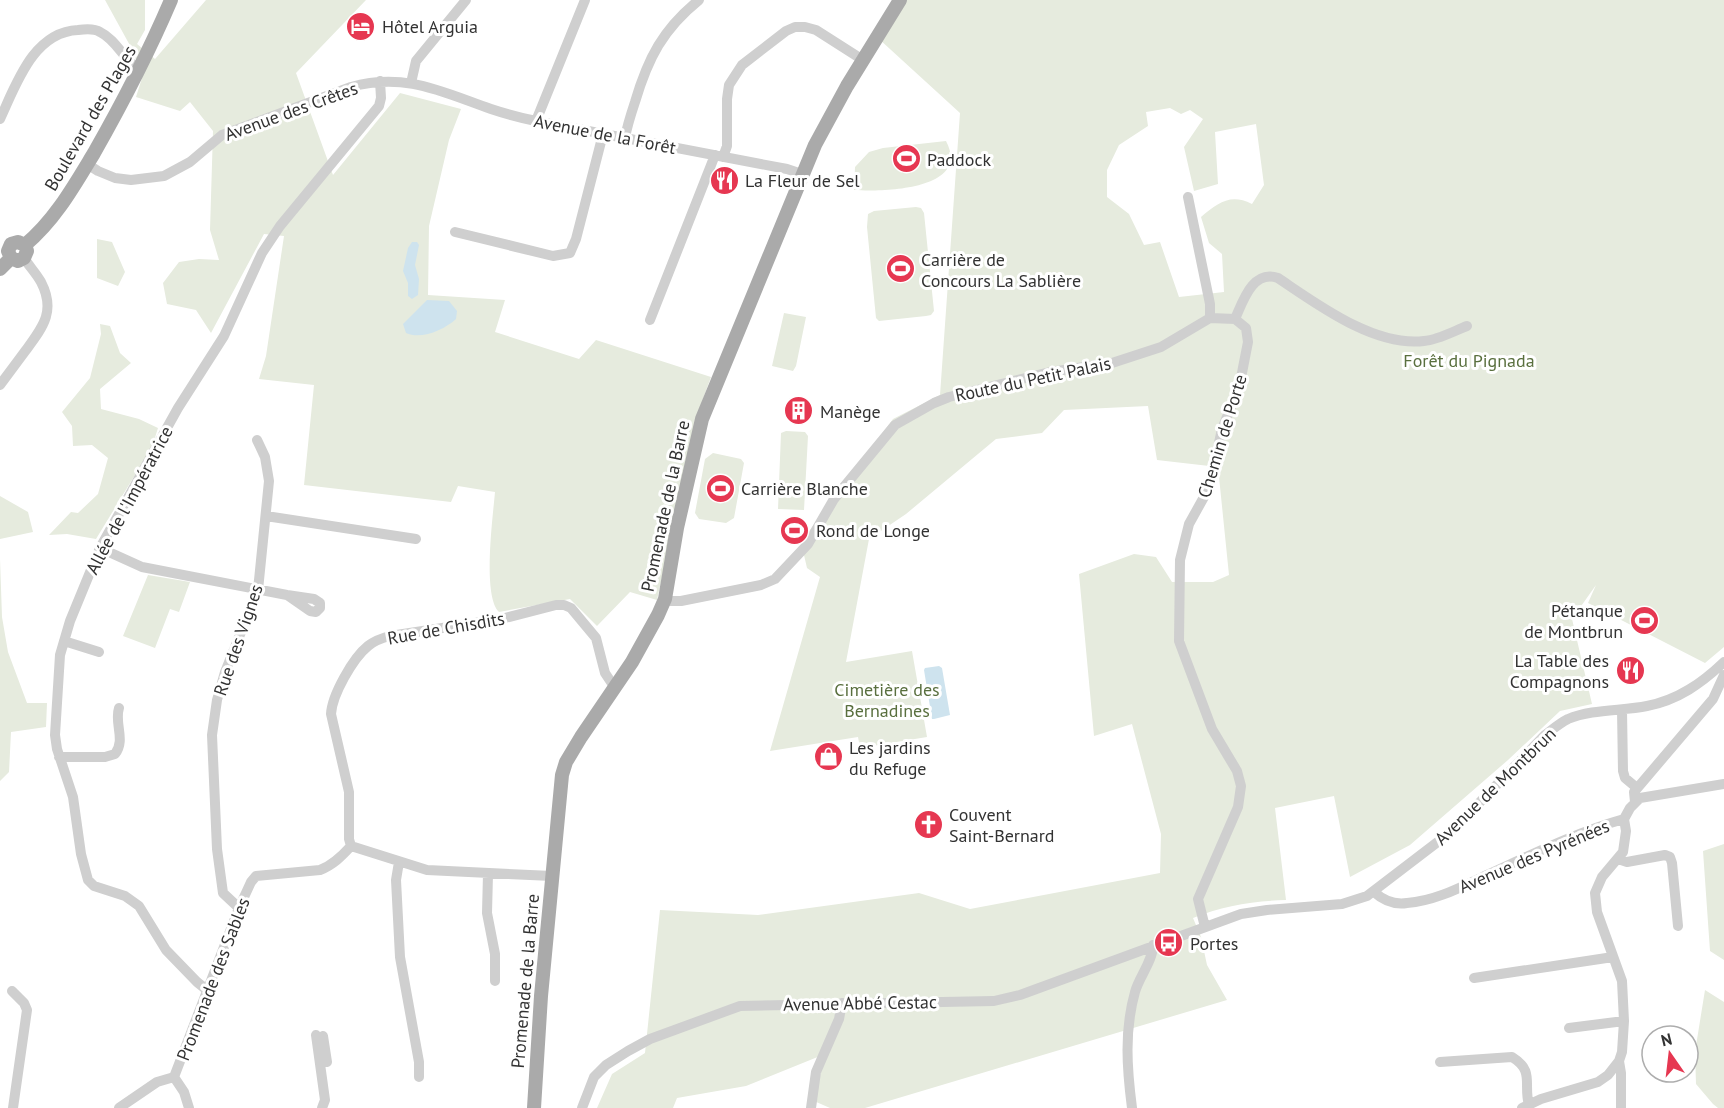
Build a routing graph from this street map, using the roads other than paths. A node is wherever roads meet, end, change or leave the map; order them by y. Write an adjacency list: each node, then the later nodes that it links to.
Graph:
1 (171, 0): 7 (main road, Boulevard des Plages)
2 (466, 0): 9 (street)
3 (585, 0): 11 (street)
4 (699, 0): 13 (street)
5 (900, 0): 6 (main road, Promenade de la Barre)
6 (863, 60): 14 (street); 16 (main road, Promenade de la Barre)
7 (140, 70): 10 (street); 15 (main road, Boulevard des Plages)
8 (380, 81): 9 (street, Avenue des Crêtes); 15 (street, Avenue des Crêtes); 29 (street, Allée de l'Impératrice)
9 (411, 82): 11 (street, Avenue de la Forêt)
10 (0, 119)
11 (536, 121): 12 (street, Avenue de la Forêt)
12 (603, 134): 13 (street, Avenue de la Forêt); 18 (street)
13 (625, 138): 14 (street, Avenue de la Forêt)
14 (719, 156): 16 (street, Avenue de la Forêt); 23 (street)
15 (87, 164): 19 (main road, Boulevard des Plages)
16 (802, 174): 32 (main road, Promenade de la Barre)
17 (1188, 197): 21 (street)
18 (455, 232)
19 (14, 250): 20 (main road, Boulevard des Plages); 25 (street)
20 (0, 269)
21 (1210, 318): 22 (street); 32 (street, Route du Petit Palais)
22 (1235, 319): 24 (street); 53 (street, Chemin de Porte)
23 (650, 320)
24 (1467, 326)
25 (0, 385)
26 (257, 440): 27 (street, Rue des Vignes)
27 (266, 516): 28 (street); 30 (street, Rue des Vignes)
28 (416, 539)
29 (100, 548): 30 (street); 33 (street, Allée de l'Impératrice)
30 (258, 590): 31 (street); 51 (street, Rue des Vignes)
31 (287, 596)
32 (665, 599): 37 (main road, Promenade de la Barre)
33 (64, 641): 34 (street); 40 (street, Allée de l'Impératrice)
34 (99, 652)
35 (1724, 662): 39 (street, Avenue de Montbrun)
36 (1724, 675): 42 (street)
37 (615, 687): 45 (street, Rue de Chisdits); 49 (main road, Promenade de la Barre)
38 (119, 708): 40 (street)
39 (1622, 710): 42 (street); 50 (street, Avenue de Montbrun)
40 (60, 757): 59 (street, Allée de l'Impératrice)
41 (1724, 784): 43 (street)
42 (1637, 788): 43 (street)
43 (1635, 802): 44 (street, Avenue des Pyrénées)
44 (1624, 819): 46 (street); 50 (street, Avenue des Pyrénées)
45 (351, 846): 47 (street); 51 (street, Promenade des Sables)
46 (1618, 859): 52 (street); 56 (street)
47 (399, 862): 48 (street); 67 (street)
48 (488, 874): 49 (street); 58 (street)
49 (552, 876): 75 (main road, Promenade de la Barre)
50 (1374, 892): 53 (street, Avenue de Montbrun)
51 (239, 908): 59 (street, Promenade des Sables)
52 (1678, 926)
53 (1205, 927): 54 (street, Avenue de Montbrun)
54 (1166, 940): 55 (street, Avenue Abbé Cestac)
55 (1153, 945): 61 (street, Avenue Abbé Cestac); 78 (street)
56 (1613, 957): 57 (street); 62 (street)
57 (1474, 978)
58 (495, 981)
59 (207, 990): 66 (street, Promenade des Sables)
60 (12, 991): 70 (street)
61 (842, 1003): 76 (street, Avenue Abbé Cestac); 77 (street)
62 (1624, 1021): 63 (street); 64 (street)
63 (1569, 1028)
64 (1619, 1061): 68 (street); 79 (street)
65 (1440, 1062): 69 (street)
66 (174, 1077): 71 (street, Promenade des Sables); 72 (street)
67 (419, 1077)
68 (1543, 1103): 69 (street)
69 (1526, 1106)
70 (13, 1108)
71 (119, 1108)
72 (189, 1108)
73 (322, 1108): 74 (street)
74 (331, 1108)
75 (534, 1108)
76 (582, 1108)
77 (811, 1108)
78 (1132, 1108)
79 (1621, 1108)

